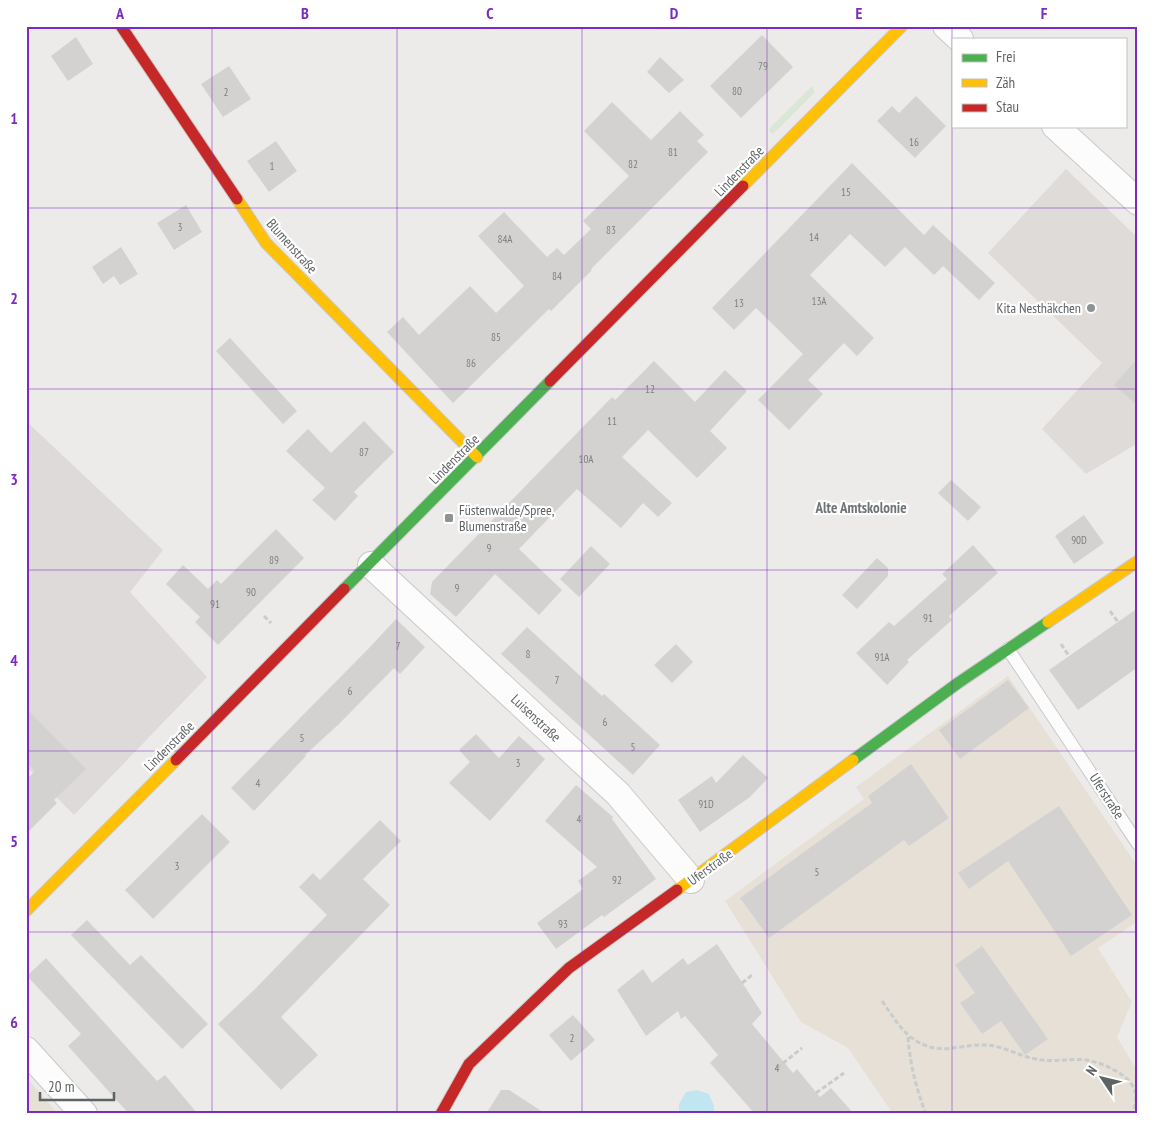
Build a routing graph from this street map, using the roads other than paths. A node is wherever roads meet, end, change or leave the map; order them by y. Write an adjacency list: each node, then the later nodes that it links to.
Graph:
1 (121, 26): 7 (street, Blumenstraße)
2 (902, 26): 7 (street, Lindenstraße)
3 (946, 26): 4 (street)
4 (959, 38)
5 (1057, 128): 6 (street)
6 (1138, 202)
7 (477, 457): 9 (street, Lindenstraße)
8 (1138, 561): 10 (street, Uferstraße)
9 (371, 565): 12 (street, Luisenstraße); 13 (street, Lindenstraße)
10 (1008, 649): 11 (lane, Uferstraße); 12 (street, Uferstraße)
11 (1138, 844)
12 (692, 880): 16 (street, Uferstraße)
13 (26, 911)
14 (26, 1050): 15 (street)
15 (84, 1114)
16 (441, 1114)

